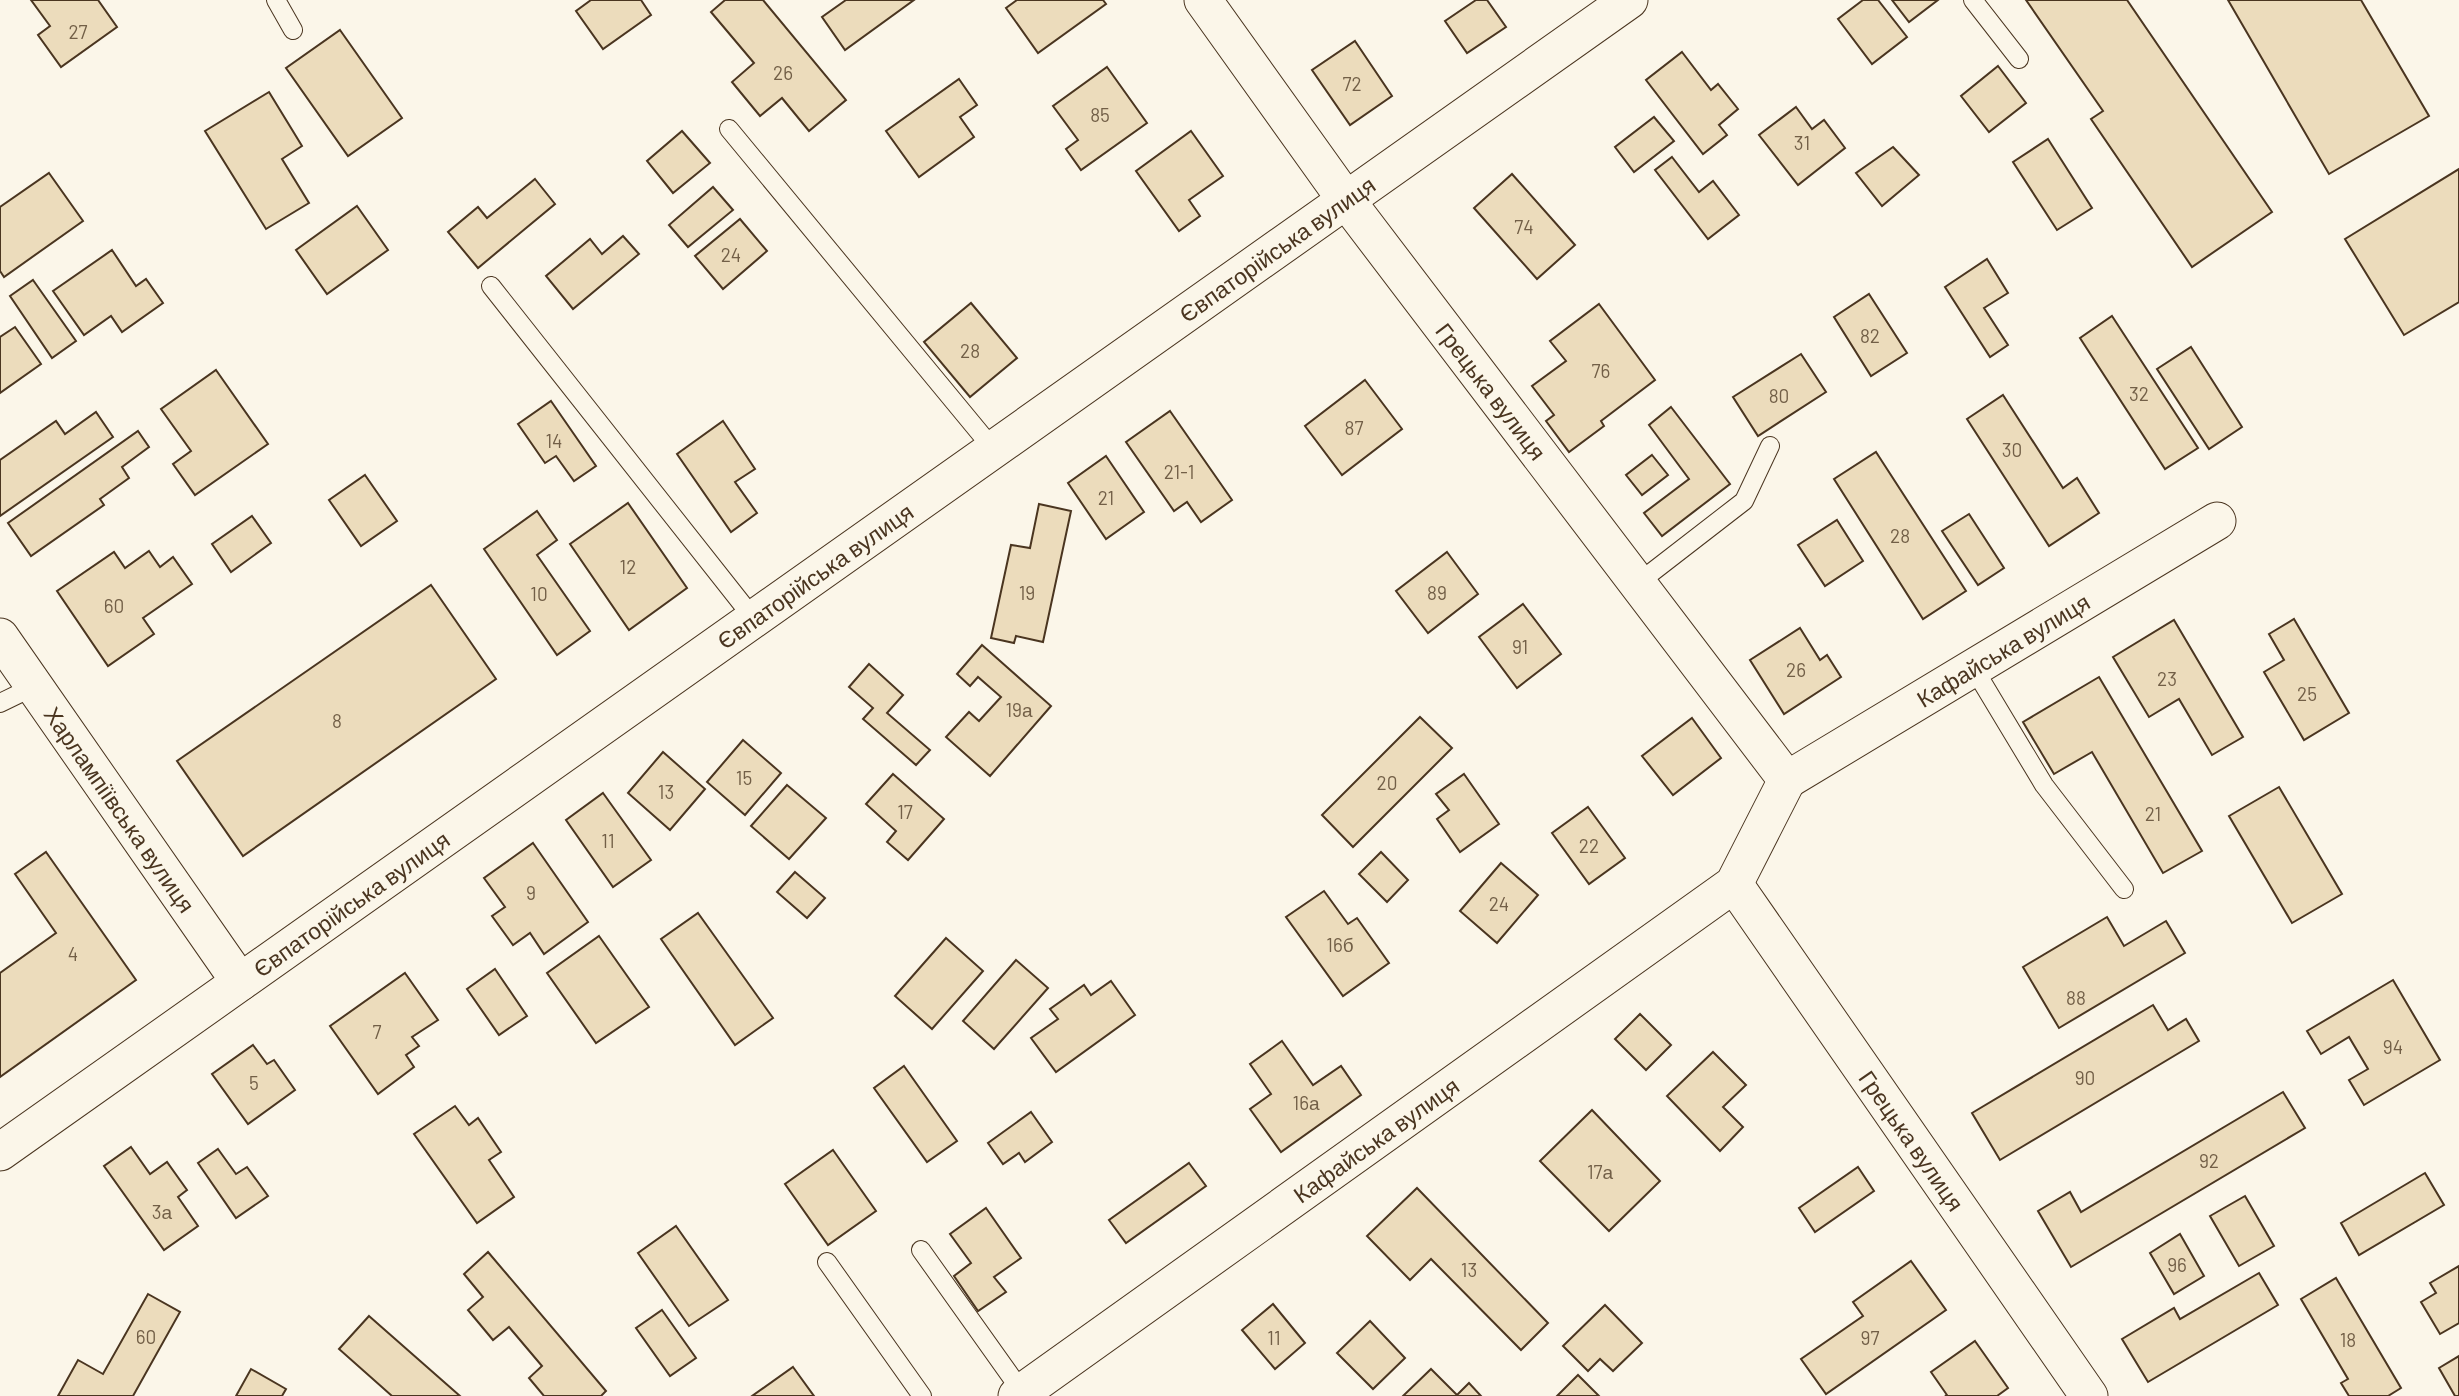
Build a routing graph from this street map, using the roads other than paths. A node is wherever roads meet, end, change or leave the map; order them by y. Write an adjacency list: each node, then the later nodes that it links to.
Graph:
1 (276, 0): 5 (lane)
2 (1203, 0): 8 (street, Грецька вулиця)
3 (1629, 0): 8 (street, Євпаторійська вулиця)
4 (1973, 0): 6 (lane)
5 (293, 30)
6 (2019, 59)
7 (729, 129): 11 (lane)
8 (1346, 200): 11 (street, Євпаторійська вулиця); 13 (street, Грецька вулиця)
9 (491, 286): 14 (lane)
10 (1770, 446): 13 (lane)
11 (994, 450): 14 (street, Євпаторійська вулиця)
12 (2217, 521): 16 (street, Кафайська вулиця)
13 (1638, 583): 19 (street, Грецька вулиця)
14 (754, 619): 22 (street, Євпаторійська вулиця)
15 (0, 636): 17 (street, Харлампіївська вулиця)
16 (1973, 667): 19 (street, Кафайська вулиця); 21 (lane)
17 (35, 686): 18 (lane); 22 (street, Харлампіївська вулиця)
18 (0, 703)
19 (1787, 779): 20 (street)
20 (1734, 884): 26 (street, Кафайська вулиця); 28 (street, Грецька вулиця)
21 (2124, 889)
22 (240, 982): 23 (street, Євпаторійська вулиця)
23 (0, 1152)
24 (921, 1250): 26 (lane)
25 (827, 1262): 27 (lane)
26 (1019, 1394)
27 (922, 1396)
28 (2089, 1396)

